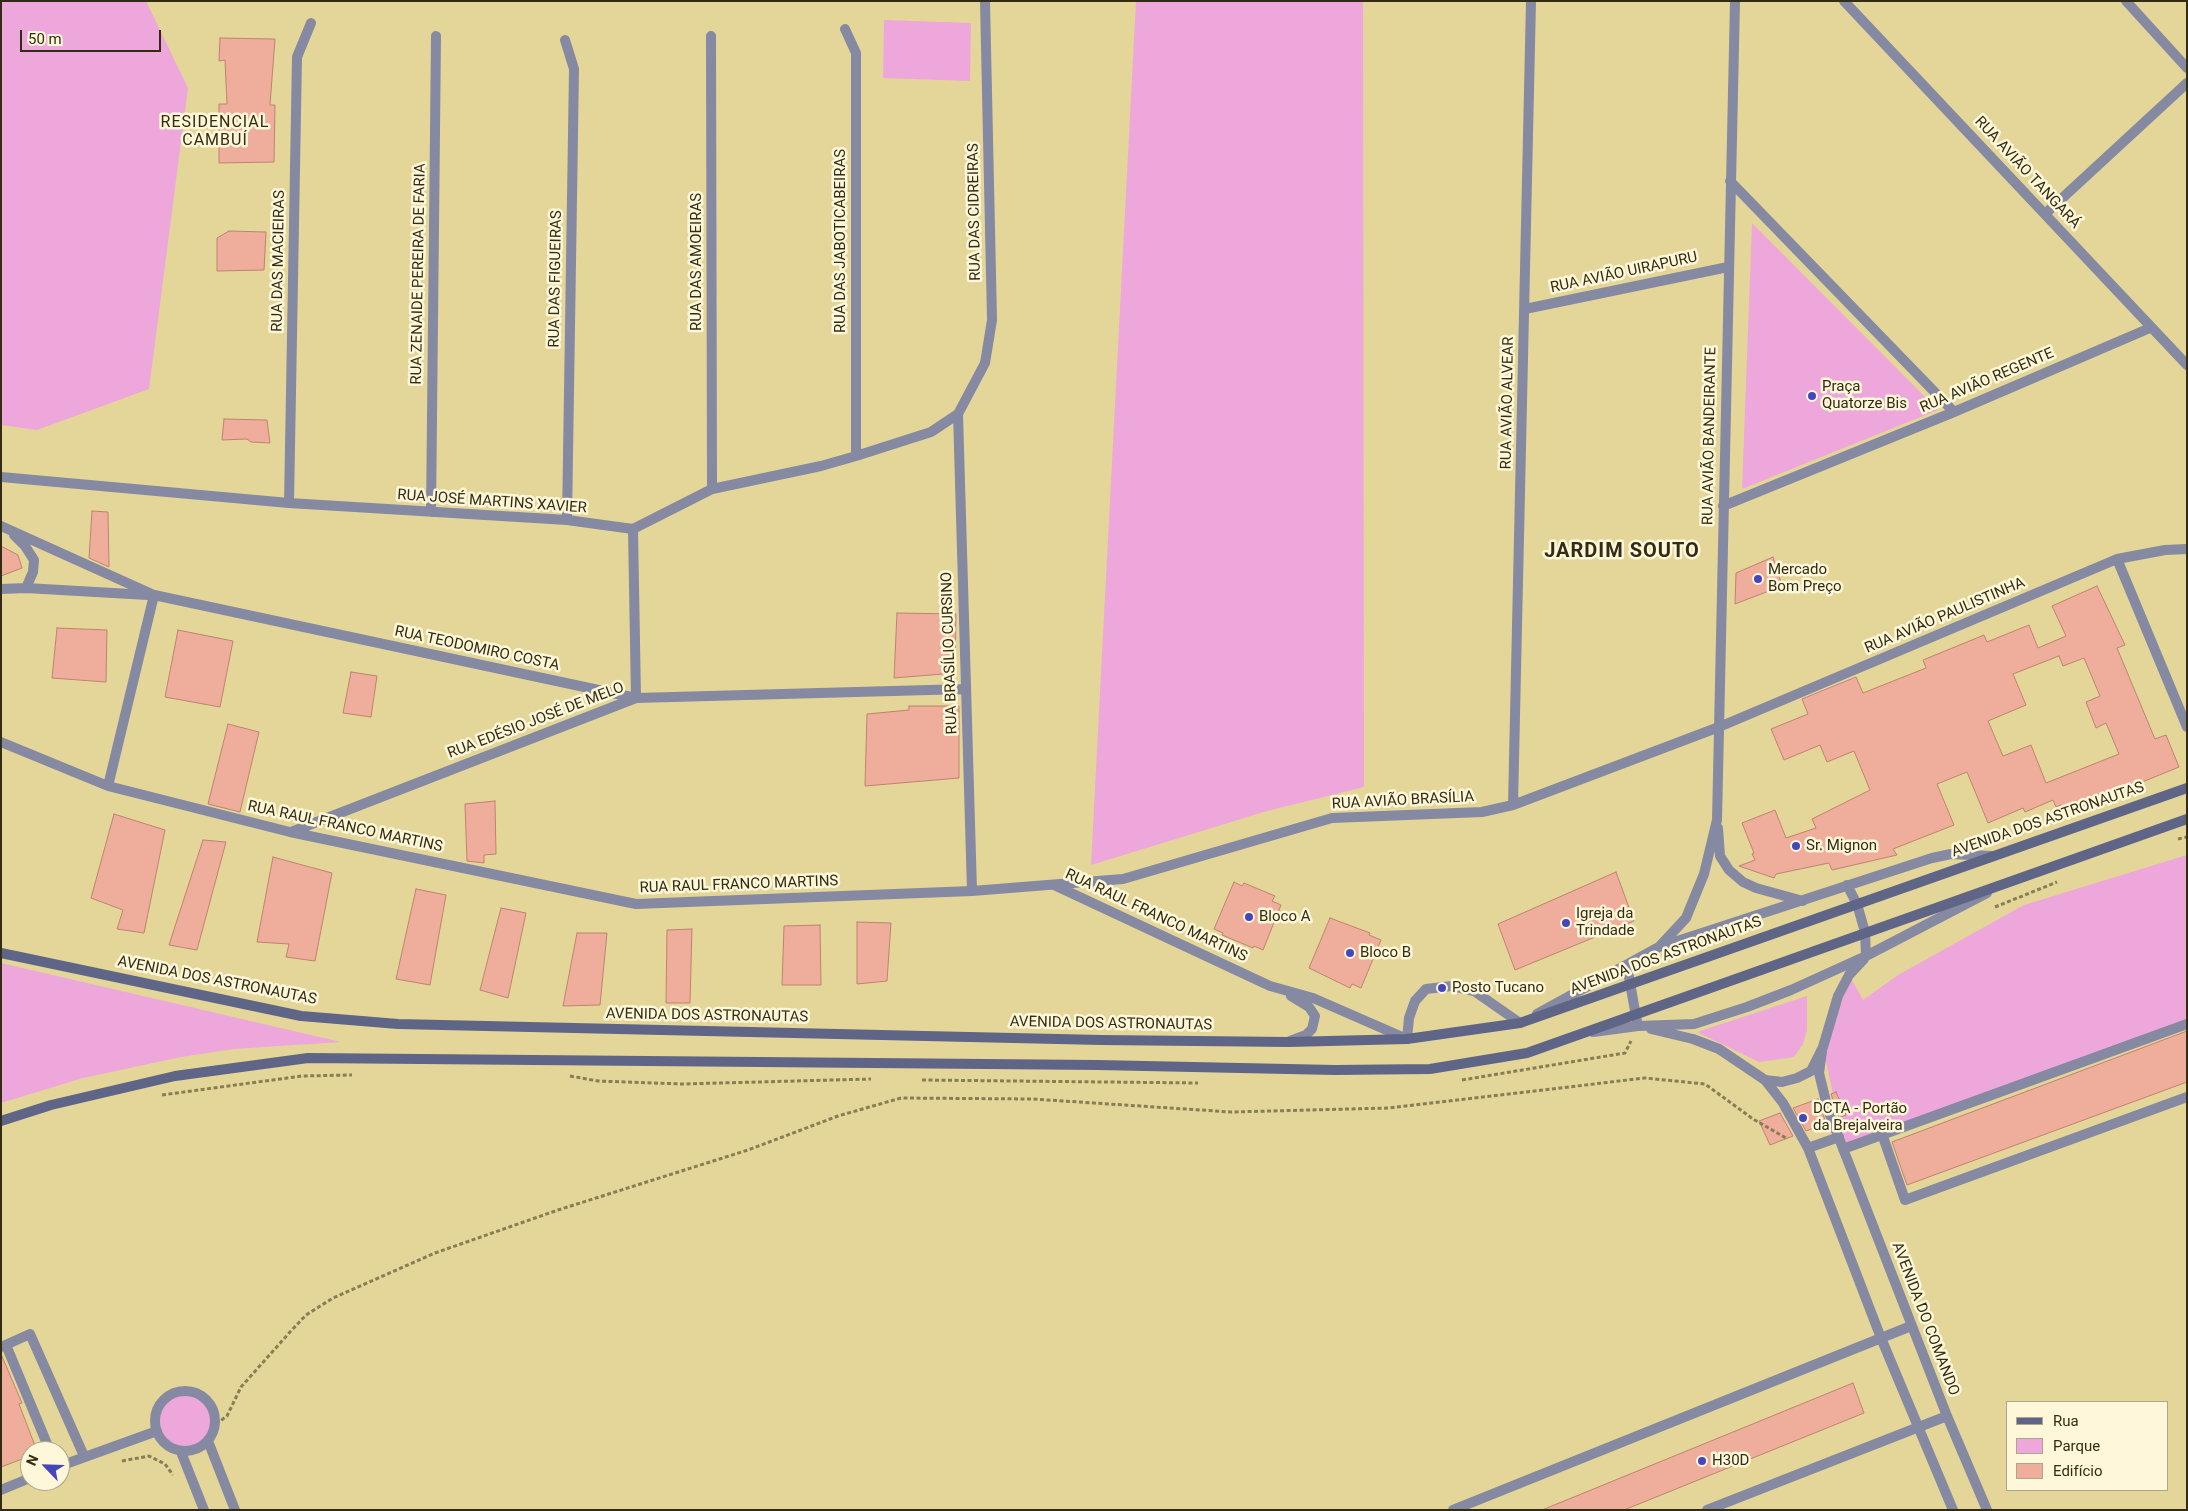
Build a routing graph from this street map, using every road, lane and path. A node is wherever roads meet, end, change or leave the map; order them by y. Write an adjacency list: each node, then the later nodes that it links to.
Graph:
1 (985, 1): 20 (street, RUA DAS CIDREIRAS)
2 (1531, 1): 16 (street, RUA AVIÃO ALVEAR)
3 (1735, 1): 13 (street, RUA AVIÃO BANDEIRANTE)
4 (1844, 1): 14 (street, RUA AVIÃO TANGARÁ)
5 (2126, 1): 11 (street)
6 (311, 23): 24 (street, RUA DAS MACIEIRAS)
7 (845, 29): 21 (street, RUA DAS JABOTICABEIRAS)
8 (436, 36): 26 (street, RUA ZENAIDE PEREIRA DE FARIA)
9 (711, 36): 23 (street, RUA DAS AMOEIRAS)
10 (565, 40): 27 (street, RUA DAS FIGUEIRAS)
11 (2187, 68)
12 (2187, 83): 14 (street)
13 (1730, 181): 15 (street, RUA AVIÃO BANDEIRANTE); 19 (street)
14 (2045, 214): 17 (street, RUA AVIÃO TANGARÁ)
15 (1728, 267): 16 (street, RUA AVIÃO UIRAPURU); 25 (street, RUA AVIÃO BANDEIRANTE)
16 (1525, 309): 42 (street, RUA AVIÃO ALVEAR)
17 (2150, 328): 18 (street, RUA AVIÃO TANGARÁ); 19 (street, RUA AVIÃO REGENTE)
18 (2186, 364)
19 (1954, 412): 25 (street, RUA AVIÃO REGENTE)
20 (958, 414): 21 (street); 35 (street, RUA BRASÍLIO CURSINO)
21 (856, 456): 23 (street)
22 (1, 477): 24 (street, RUA JOSÉ MARTINS XAVIER)
23 (712, 489): 29 (street)
24 (289, 502): 26 (street, RUA JOSÉ MARTINS XAVIER)
25 (1723, 506): 38 (street, RUA AVIÃO BANDEIRANTE)
26 (431, 512): 27 (street, RUA JOSÉ MARTINS XAVIER)
27 (568, 520): 29 (street, RUA JOSÉ MARTINS XAVIER)
28 (5, 528): 32 (street); 34 (street, RUA TEODOMIRO COSTA)
29 (633, 530): 36 (street, RUA EDÉSIO JOSÉ DE MELO)
30 (2187, 550): 31 (street, RUA AVIÃO PAULISTINHA)
31 (2117, 559): 37 (street); 38 (street, RUA AVIÃO PAULISTINHA)
32 (26, 588): 33 (street); 34 (street)
33 (1, 589)
34 (154, 595): 36 (street, RUA TEODOMIRO COSTA); 40 (street)
35 (966, 689): 36 (street, RUA TEODOMIRO COSTA); 53 (street, RUA BRASÍLIO CURSINO)
36 (636, 698): 45 (street, RUA EDÉSIO JOSÉ DE MELO)
37 (2187, 727)
38 (1719, 728): 42 (street, RUA AVIÃO BRASÍLIA); 44 (street, RUA AVIÃO BANDEIRANTE)
39 (1, 742): 40 (street, RUA RAUL FRANCO MARTINS)
40 (108, 786): 45 (street, RUA RAUL FRANCO MARTINS)
41 (2187, 788): 48 (main road, AVENIDA DOS ASTRONAUTAS)
42 (1512, 805): 51 (street, RUA AVIÃO BRASÍLIA)
43 (2187, 819): 50 (main road)
44 (1717, 820): 54 (street); 58 (street, RUA AVIÃO BANDEIRANTE)
45 (290, 832): 53 (street, RUA RAUL FRANCO MARTINS)
46 (2187, 837): 47 (path)
47 (2170, 842)
48 (1992, 856): 52 (street); 55 (main road, AVENIDA DOS ASTRONAUTAS)
49 (2066, 879): 56 (path)
50 (2011, 881): 57 (main road); 60 (street)
51 (1053, 884): 53 (street, RUA RAUL FRANCO MARTINS); 63 (street, RUA RAUL FRANCO MARTINS)
52 (1847, 885): 54 (street); 55 (street)
53 (972, 891)
54 (1802, 901): 58 (street)
55 (1857, 904): 57 (street); 62 (main road, AVENIDA DOS ASTRONAUTAS)
56 (1994, 907)
57 (1865, 932): 60 (street); 64 (main road)
58 (1659, 947): 61 (street)
59 (1, 953): 70 (main road, AVENIDA DOS ASTRONAUTAS)
60 (1866, 956): 67 (street); 71 (street)
61 (1627, 966): 62 (street); 65 (street)
62 (1631, 985): 64 (street); 65 (main road, AVENIDA DOS ASTRONAUTAS)
63 (1270, 986): 69 (street, RUA RAUL FRANCO MARTINS); 70 (street)
64 (1636, 1015): 67 (street); 68 (main road)
65 (1520, 1023): 69 (main road, AVENIDA DOS ASTRONAUTAS); 69 (street)
66 (2187, 1024): 75 (street)
67 (1638, 1026): 68 (street); 72 (street)
68 (1585, 1033): 74 (main road)
69 (1407, 1039): 70 (main road, AVENIDA DOS ASTRONAUTAS)
70 (1289, 1042)
71 (1823, 1047): 72 (street); 76 (street, AVENIDA DO COMANDO)
72 (1765, 1080): 77 (street)
73 (2187, 1097): 75 (street)
74 (1, 1121)
75 (1882, 1134): 78 (street)
76 (1839, 1137): 77 (street); 78 (street, AVENIDA DO COMANDO)
77 (1808, 1148): 80 (street); 83 (path)
78 (1843, 1149): 79 (street, AVENIDA DO COMANDO)
79 (1911, 1326): 80 (street); 82 (street, AVENIDA DO COMANDO)
80 (1881, 1338): 84 (street); 98 (street)
81 (4, 1346): 86 (street); 89 (street)
82 (1947, 1416): 84 (street); 95 (street, AVENIDA DO COMANDO)
83 (216, 1424): 85 (street); 87 (street)
84 (1918, 1427): 99 (street); 100 (street)
85 (157, 1432): 88 (street); 89 (street)
86 (46, 1441)
87 (208, 1441): 88 (street); 97 (street)
88 (181, 1452): 96 (street)
89 (84, 1456): 90 (street)
90 (70, 1462)
91 (116, 1463): 92 (path)
92 (177, 1479)
93 (20, 1482): 94 (street)
94 (1, 1490)
95 (1985, 1509)
96 (204, 1510)
97 (235, 1510)
98 (1453, 1510)
99 (1707, 1510)
100 (1953, 1510)

